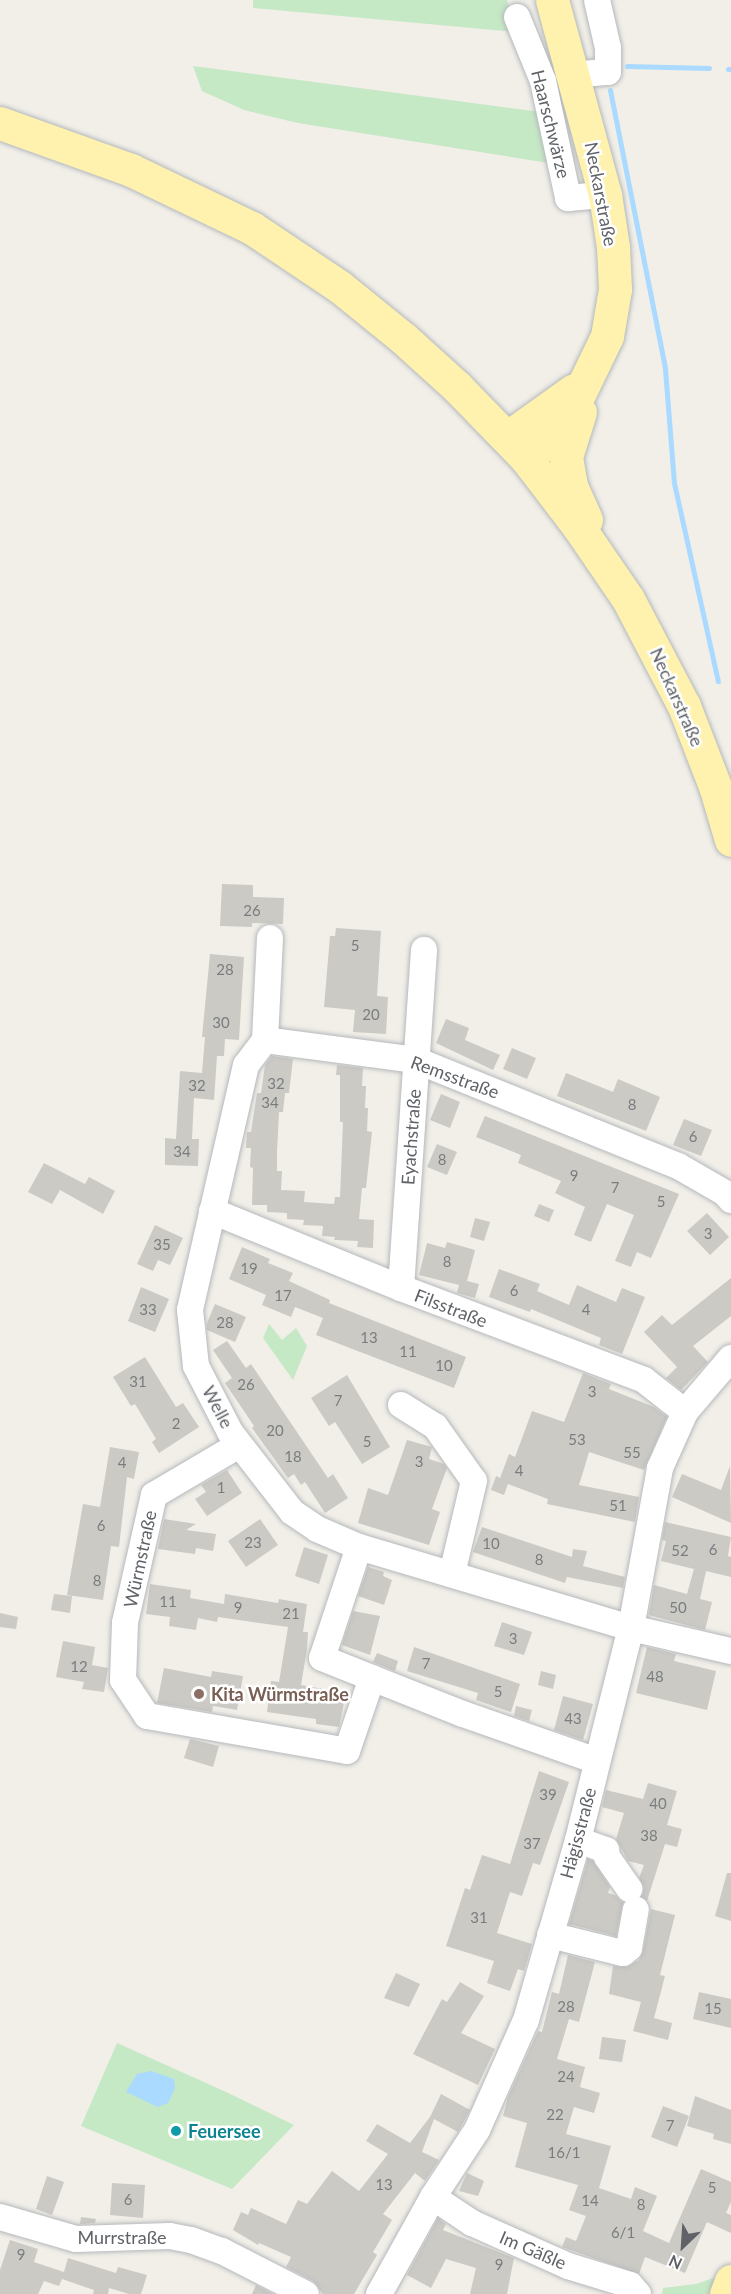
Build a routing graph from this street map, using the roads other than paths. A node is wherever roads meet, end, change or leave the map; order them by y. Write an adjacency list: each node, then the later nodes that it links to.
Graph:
1 (552, 0): 4 (main road, Neckarstraße)
2 (597, 0): 4 (street)
3 (517, 17): 6 (street, Haarschwärze)
4 (574, 79): 6 (main road, Neckarstraße)
5 (0, 123): 8 (main road)
6 (605, 195): 7 (main road, Neckarstraße)
7 (581, 385): 8 (main road, Neckarstraße); 9 (main road, Neckarstraße)
8 (517, 448): 9 (main road, Neckarstraße)
9 (604, 563): 10 (main road, Neckarstraße)
10 (731, 840)
11 (270, 938): 13 (street)
12 (424, 950): 14 (street, Eyachstraße)
13 (265, 1040): 14 (street, Remsstraße); 16 (street)
14 (417, 1060): 15 (street, Remsstraße); 17 (street, Eyachstraße)
15 (731, 1200)
16 (212, 1211): 17 (street, Filsstraße); 21 (street, Welle)
17 (401, 1288): 20 (street, Filsstraße)
18 (731, 1358): 20 (street, Hägisstraße)
19 (401, 1406): 23 (street)
20 (685, 1412): 24 (street, Hägisstraße)
21 (239, 1444): 22 (street, Welle); 26 (street, Würmstraße)
22 (359, 1547): 23 (street, Welle); 26 (street)
23 (452, 1574): 24 (street, Welle)
24 (631, 1628): 25 (street, Welle); 27 (street, Hägisstraße)
25 (731, 1651)
26 (372, 1678): 27 (street)
27 (597, 1761): 28 (street, Hägisstraße)
28 (578, 1840): 29 (street, Hägisstraße); 29 (street)
29 (550, 1935): 30 (street, Hägisstraße)
30 (433, 2197): 34 (street, Hägisstraße); 35 (street, Im Gäßle)
31 (0, 2217): 33 (street, Murrstraße)
32 (731, 2281): 36 (main road)
33 (306, 2294)
34 (379, 2294)
35 (638, 2294)
36 (726, 2294)

